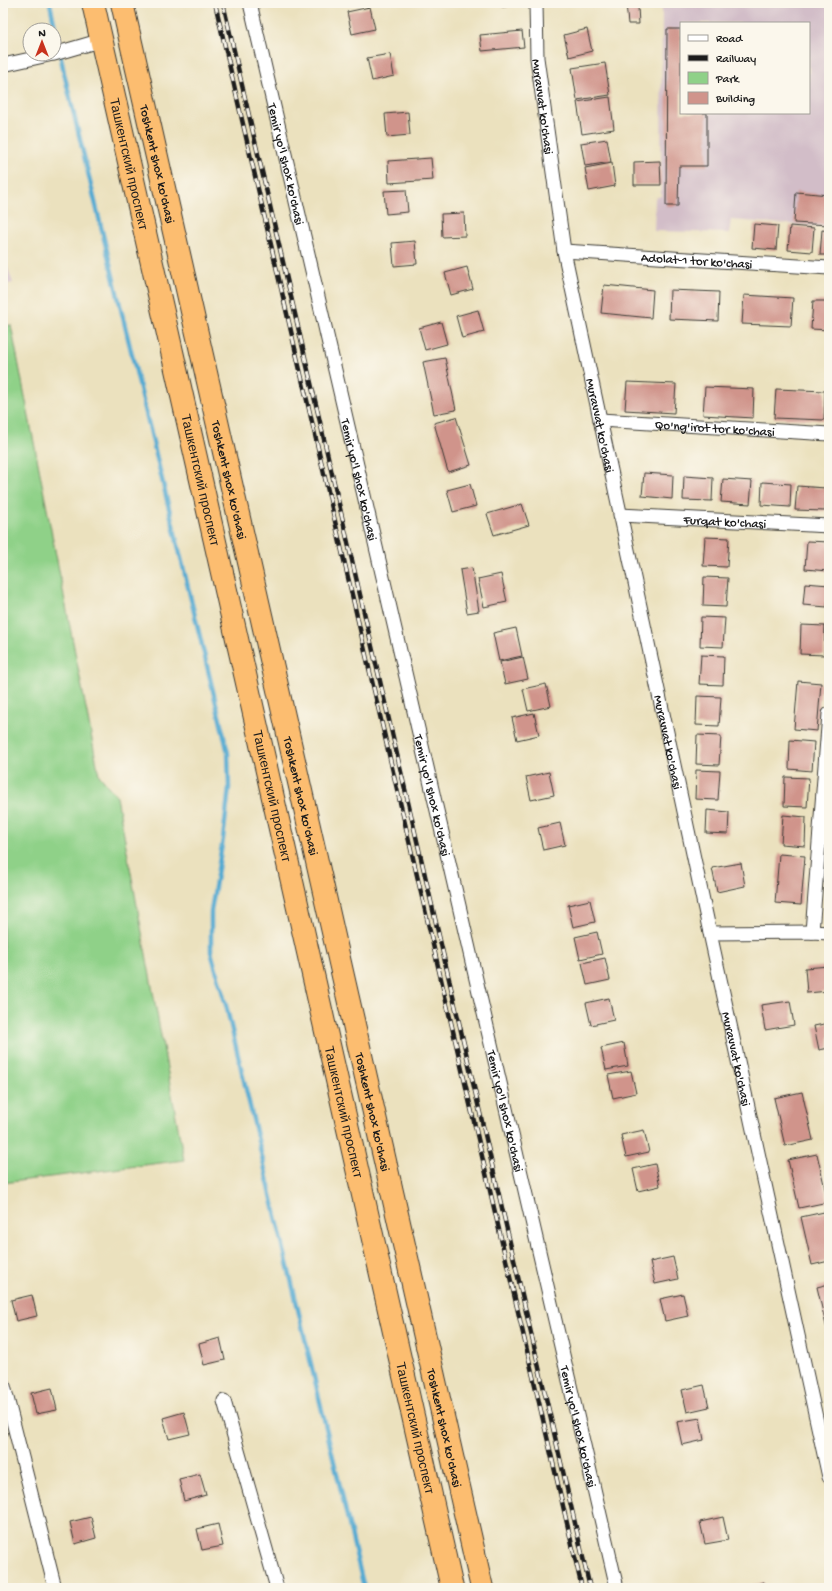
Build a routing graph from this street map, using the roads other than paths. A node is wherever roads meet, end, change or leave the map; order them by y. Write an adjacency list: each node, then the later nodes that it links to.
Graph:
1 (93, 3): 5 (highway, Ташкентский проспект)
2 (122, 3): 25 (highway, Toshkent shox ko'chasi)
3 (250, 3): 26 (street, Temir yo'l shox ko'chasi)
4 (536, 3): 9 (street, Muravvat ko'chasi)
5 (102, 40): 6 (street); 24 (highway, Ташкентский проспект)
6 (62, 52)
7 (22, 61): 8 (street)
8 (3, 65)
9 (564, 250): 10 (street, Adolat-1 tor ko'chasi); 11 (street, Muravvat ko'chasi)
10 (829, 268)
11 (600, 420): 12 (street, Qo'ng'irot tor ko'chasi); 13 (street, Muravvat ko'chasi)
12 (829, 434)
13 (620, 515): 14 (street, Furqat ko'chasi); 17 (street, Muravvat ko'chasi)
14 (829, 526)
15 (829, 714): 16 (street)
16 (812, 932): 17 (street); 18 (street)
17 (710, 933): 21 (street, Muravvat ko'chasi)
18 (829, 933)
19 (3, 1382): 22 (street)
20 (224, 1401): 23 (street)
21 (829, 1478)
22 (55, 1588)
23 (277, 1588)
24 (452, 1588)
25 (482, 1588)
26 (617, 1588)

